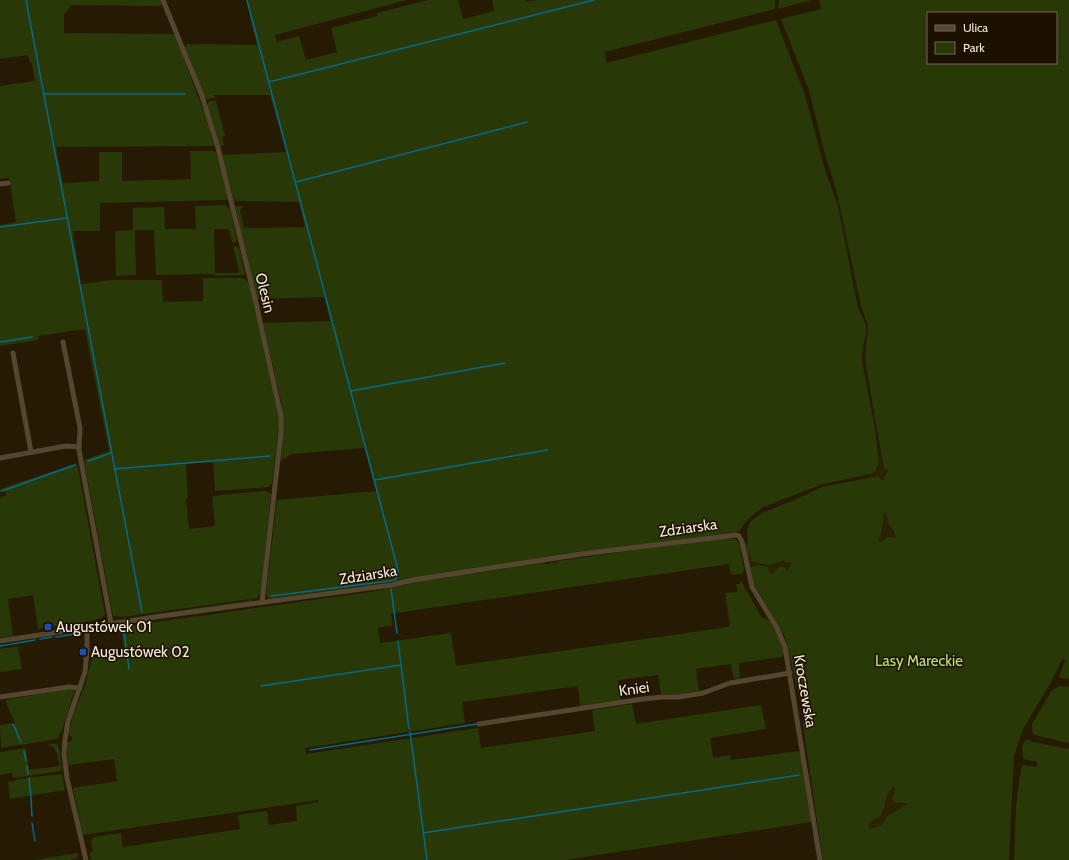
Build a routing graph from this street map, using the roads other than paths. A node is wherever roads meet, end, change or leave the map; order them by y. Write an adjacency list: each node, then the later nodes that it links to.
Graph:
1 (163, 0): 10 (street, Olesin)
2 (8, 183): 3 (street)
3 (0, 184)
4 (64, 342): 6 (street)
5 (13, 353): 7 (street)
6 (79, 446): 7 (street); 11 (street)
7 (31, 452): 8 (street)
8 (0, 458)
9 (739, 536): 10 (street, Zdziarska); 14 (street, Kroczewska)
10 (262, 602): 11 (street, Zdziarska)
11 (111, 623): 12 (street, Zdziarska)
12 (87, 627): 13 (street, Zdziarska); 15 (street)
13 (0, 641)
14 (790, 673): 17 (street, Kniei); 19 (street, Kroczewska)
15 (80, 688): 16 (street); 18 (street)
16 (0, 697)
17 (479, 724)
18 (86, 860)
19 (820, 860)

